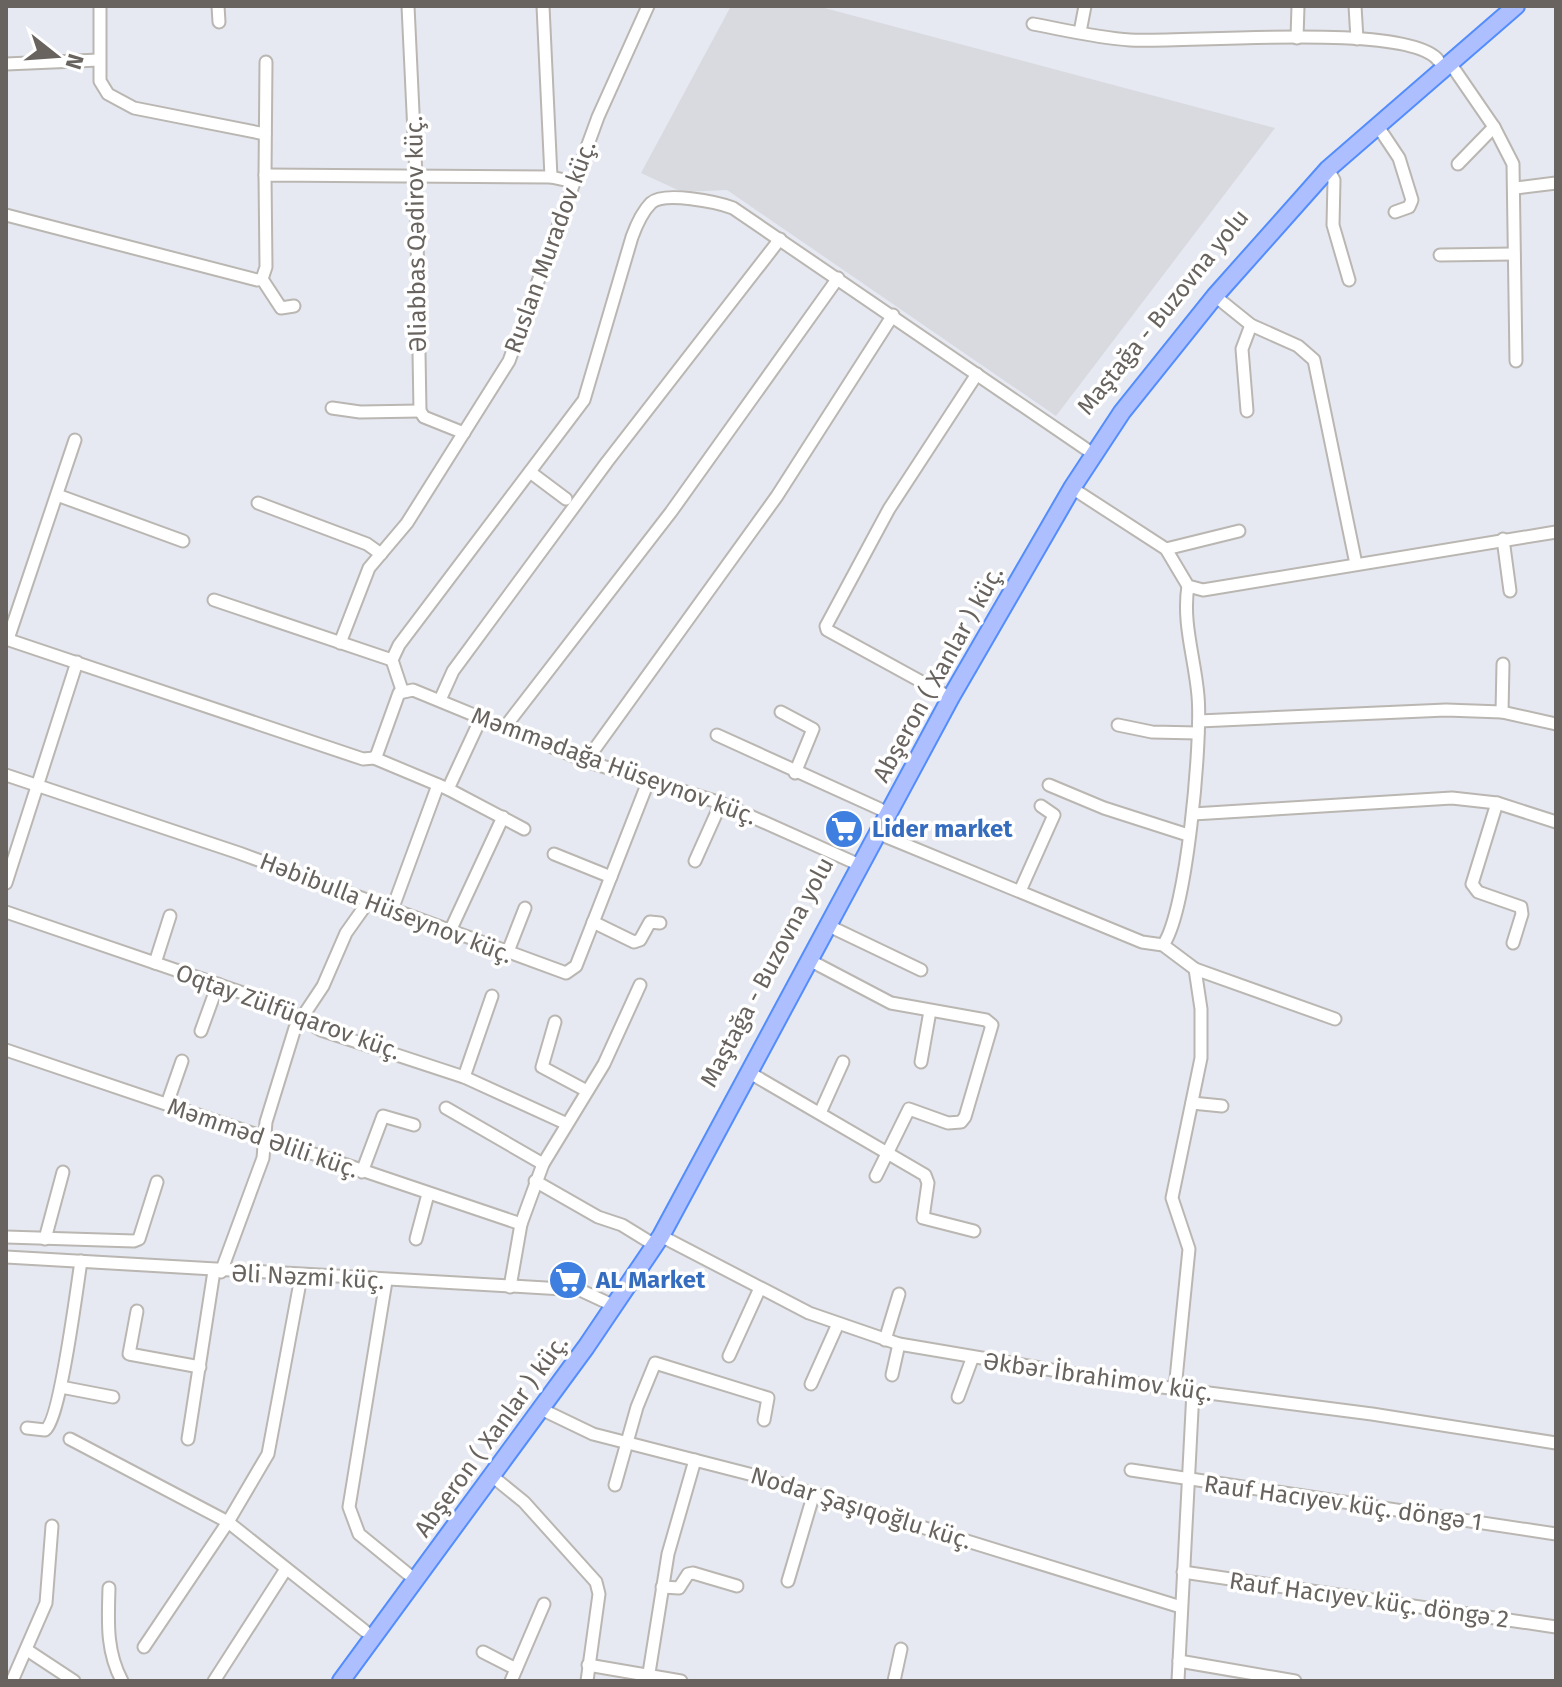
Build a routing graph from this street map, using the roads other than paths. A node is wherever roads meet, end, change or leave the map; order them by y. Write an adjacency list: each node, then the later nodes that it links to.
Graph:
1 (100, 6): 16 (street)
2 (218, 6): 11 (street)
3 (408, 6): 26 (street, Əliabbas Qədirov küç.)
4 (543, 6): 27 (street)
5 (648, 6): 28 (street, Ruslan Muradov küç.)
6 (1085, 6): 13 (street)
7 (1298, 6): 14 (street)
8 (1355, 6): 15 (street)
9 (1499, 6): 18 (main road, Maştağa - Buzovna yolu)
10 (1516, 6): 18 (main road, Abşeron ( Xanlar ) küç.)
11 (219, 22)
12 (1033, 24): 13 (street)
13 (1080, 32): 14 (street)
14 (1297, 38): 15 (street)
15 (1357, 39): 18 (street)
16 (99, 60): 19 (street); 22 (street)
17 (266, 62): 22 (street)
18 (1444, 62): 20 (main road, Abşeron ( Xanlar ) küç.); 21 (street); 50 (main road, Maştağa - Buzovna yolu)
19 (6, 64)
20 (1377, 125): 24 (main road, Abşeron ( Xanlar ) küç.); 31 (street)
21 (1494, 127): 23 (street); 30 (street)
22 (265, 134): 25 (street)
23 (1458, 164)
24 (1328, 169): 38 (street); 39 (main road, Abşeron ( Xanlar ) küç.)
25 (265, 175): 26 (street); 37 (street)
26 (416, 176): 27 (street); 46 (street, Əliabbas Qədirov küç.)
27 (551, 177): 28 (street)
28 (574, 182): 48 (street, Ruslan Muradov küç.)
29 (1556, 183): 30 (street)
30 (1516, 188): 34 (street)
31 (1395, 212)
32 (6, 215): 37 (street)
33 (780, 239): 36 (street); 51 (street); 73 (street)
34 (1514, 254): 35 (street); 43 (street)
35 (1440, 255)
36 (838, 278): 41 (street); 79 (street)
37 (262, 279): 40 (street)
38 (1349, 280)
39 (1215, 296): 42 (street); 50 (main road, Abşeron ( Xanlar ) küç.)
40 (294, 306)
41 (893, 315): 44 (street); 83 (street)
42 (1251, 325): 47 (street); 62 (street)
43 (1516, 361)
44 (977, 374): 50 (street); 72 (street)
45 (332, 408): 46 (street)
46 (420, 411): 48 (street)
47 (1247, 411)
48 (464, 433): 61 (street, Ruslan Muradov küç.)
49 (75, 440): 53 (street)
50 (1089, 452): 52 (main road, Abşeron ( Xanlar ) küç.); 72 (main road, Maştağa - Buzovna yolu)
51 (530, 472): 54 (street); 68 (street)
52 (1072, 488): 60 (street); 98 (main road, Abşeron ( Xanlar ) küç.)
53 (57, 495): 59 (street); 66 (street)
54 (566, 499)
55 (258, 503): 61 (street)
56 (1239, 531): 60 (street)
57 (1556, 532): 58 (street)
58 (1503, 539): 62 (street); 64 (street)
59 (183, 541)
60 (1166, 549): 63 (street)
61 (381, 554): 67 (street, Ruslan Muradov küç.)
62 (1356, 564): 63 (street)
63 (1188, 586): 80 (street)
64 (1510, 591)
65 (214, 600): 67 (street)
66 (7, 639): 69 (street)
67 (340, 643): 68 (street)
68 (392, 660): 71 (street)
69 (77, 662): 82 (street); 88 (street)
70 (1503, 664): 75 (street)
71 (402, 690): 73 (street, Məmmədağa Hüseynov küç.); 82 (street)
72 (942, 693): 93 (main road, Maştağa - Buzovna yolu)
73 (440, 700): 76 (street, Məmmədağa Hüseynov küç.)
74 (781, 712): 84 (street)
75 (1502, 712): 77 (street); 80 (street)
76 (481, 718): 79 (street, Məmmədağa Hüseynov küç.); 89 (street)
77 (1556, 724)
78 (1118, 725): 80 (street)
79 (505, 727): 83 (street, Məmmədağa Hüseynov küç.)
80 (1199, 727): 94 (street)
81 (717, 735): 84 (street)
82 (374, 758): 89 (street)
83 (586, 761): 86 (street, Məmmədağa Hüseynov küç.)
84 (795, 773): 93 (street)
85 (6, 775): 88 (street, Həbibulla Hüseynov küç.)
86 (648, 782): 90 (street, Məmmədağa Hüseynov küç.); 103 (street, Həbibulla Hüseynov küç.)
87 (1049, 785): 99 (street)
88 (38, 786): 104 (street); 106 (street, Həbibulla Hüseynov küç.)
89 (443, 787): 95 (street); 108 (street)
90 (721, 803): 101 (street); 102 (street, Məmmədağa Hüseynov küç.)
91 (1497, 803): 94 (street); 96 (street); 115 (street)
92 (1041, 806): 105 (street)
93 (880, 809): 102 (main road, Maştağa - Buzovna yolu)
94 (1193, 814): 99 (street)
95 (503, 817): 97 (street); 114 (street)
96 (1556, 822)
97 (524, 829)
98 (877, 833): 105 (street); 113 (main road, Abşeron ( Xanlar ) küç.)
99 (1188, 835): 116 (street)
100 (554, 854): 103 (street)
101 (695, 861)
102 (853, 862): 158 (main road, Maştağa - Buzovna yolu)
103 (611, 877): 111 (street, Həbibulla Hüseynov küç.)
104 (6, 883)
105 (1020, 891): 116 (street)
106 (368, 902): 108 (street, Həbibulla Hüseynov küç.); 126 (street)
107 (525, 908): 117 (street)
108 (392, 910): 114 (street, Həbibulla Hüseynov küç.)
109 (6, 912): 119 (street, Oqtay Zülfüqarov küç.)
110 (170, 916): 119 (street)
111 (593, 922): 112 (street); 117 (street, Həbibulla Hüseynov küç.)
112 (660, 923)
113 (829, 926): 118 (main road, Abşeron ( Xanlar ) küç.); 121 (street)
114 (450, 931): 117 (street, Həbibulla Hüseynov küç.)
115 (1513, 943)
116 (1163, 945): 120 (street)
117 (507, 954)
118 (811, 961): 125 (street); 134 (main road, Abşeron ( Xanlar ) küç.)
119 (155, 963): 122 (street, Oqtay Zülfüqarov küç.)
120 (1195, 969): 127 (street); 137 (street)
121 (921, 970)
122 (218, 984): 126 (street, Oqtay Zülfüqarov küç.); 129 (street)
123 (640, 985): 136 (street)
124 (492, 996): 135 (street)
125 (930, 1011): 133 (street); 145 (street)
126 (299, 1019): 135 (street, Oqtay Zülfüqarov küç.); 144 (street)
127 (1335, 1019)
128 (555, 1022): 136 (street)
129 (201, 1031)
130 (6, 1050): 138 (street, Məmməd Əlili küç.)
131 (182, 1061): 138 (street)
132 (843, 1062): 141 (street)
133 (921, 1062)
134 (750, 1073): 141 (street); 158 (main road, Abşeron ( Xanlar ) küç.)
135 (464, 1077): 142 (street, Oqtay Zülfüqarov küç.)
136 (587, 1091): 142 (street)
137 (1192, 1103): 139 (street); 178 (street)
138 (167, 1104): 144 (street, Məmməd Əlili küç.)
139 (1222, 1106)
140 (446, 1108): 146 (street)
141 (820, 1113): 145 (street)
142 (565, 1123): 146 (street)
143 (414, 1125): 148 (street)
144 (264, 1140): 148 (street, Məmməd Əlili küç.); 161 (street)
145 (887, 1152): 149 (street); 154 (street)
146 (543, 1164): 150 (street)
147 (63, 1172): 156 (street)
148 (362, 1172): 152 (street, Məmməd Əlili küç.)
149 (876, 1176)
150 (535, 1181): 153 (street); 158 (street, Əkbər İbrahimov küç.)
151 (157, 1182): 156 (street)
152 (428, 1194): 153 (street, Məmməd Əlili küç.); 157 (street)
153 (521, 1224): 164 (street)
154 (974, 1231)
155 (6, 1237): 156 (street)
156 (45, 1239)
157 (416, 1239)
158 (655, 1239): 165 (street, Əkbər İbrahimov küç.); 167 (main road, Maştağa - Buzovna yolu)
159 (6, 1257): 160 (street, Əli Nəzmi küç.)
160 (81, 1261): 161 (street, Əli Nəzmi küç.); 177 (street)
161 (218, 1271): 162 (street, Əli Nəzmi küç.); 174 (street)
162 (301, 1277): 163 (street, Əli Nəzmi küç.); 195 (street)
163 (386, 1281): 164 (street, Əli Nəzmi küç.); 200 (street)
164 (510, 1287): 167 (street, Əli Nəzmi küç.)
165 (760, 1288): 169 (street, Əkbər İbrahimov küç.); 172 (street)
166 (899, 1294): 170 (street)
167 (611, 1305): 182 (main road, Abşeron ( Xanlar ) küç.); 200 (main road, Maştağa - Buzovna yolu)
168 (137, 1311): 174 (street)
169 (837, 1326): 170 (street, Əkbər İbrahimov küç.); 176 (street)
170 (885, 1340): 171 (street, Əkbər İbrahimov küç.)
171 (899, 1344): 173 (street, Əkbər İbrahimov küç.); 175 (street)
172 (729, 1356)
173 (972, 1359): 178 (street, Əkbər İbrahimov küç.); 181 (street)
174 (200, 1367): 186 (street)
175 (892, 1375)
176 (811, 1384)
177 (61, 1387): 180 (street); 184 (street)
178 (1175, 1389): 179 (street, Əkbər İbrahimov küç.)
179 (1193, 1391): 188 (street, Əkbər İbrahimov küç.); 192 (street)
180 (113, 1397)
181 (958, 1397)
182 (541, 1409): 187 (street, Nodar Şaşıqoğlu küç.); 191 (main road, Abşeron ( Xanlar ) küç.)
183 (764, 1420): 187 (street)
184 (27, 1428)
185 (70, 1439): 195 (street)
186 (188, 1439)
187 (627, 1443): 189 (street, Nodar Şaşıqoğlu küç.); 193 (street)
188 (1556, 1443)
189 (695, 1460): 194 (street, Nodar Şaşıqoğlu küç.); 203 (street)
190 (1131, 1470): 192 (street, Rauf Hacıyev küç. döngə 1)
191 (492, 1476): 214 (street); 222 (main road, Abşeron ( Xanlar ) küç.)
192 (1187, 1479): 197 (street, Rauf Hacıyev küç. döngə 1); 199 (street)
193 (615, 1485)
194 (814, 1493): 201 (street); 206 (street, Nodar Şaşıqoğlu küç.)
195 (228, 1522): 198 (street); 209 (street)
196 (52, 1526): 211 (street)
197 (1556, 1534)
198 (286, 1569): 208 (street); 220 (street)
199 (1183, 1572): 206 (street); 207 (street, Rauf Hacıyev küç. döngə 2)
200 (408, 1574): 208 (main road, Maştağa - Buzovna yolu)
201 (788, 1581)
202 (737, 1586): 203 (street)
203 (662, 1587): 216 (street)
204 (109, 1588): 219 (street)
205 (544, 1604): 215 (street)
206 (1181, 1607): 213 (street)
207 (1556, 1627)
208 (365, 1631): 221 (main road, Maştağa - Buzovna yolu)
209 (144, 1647)
210 (901, 1649): 226 (street)
211 (27, 1650): 217 (street); 218 (street)
212 (483, 1652): 215 (street)
213 (1179, 1661): 227 (street); 228 (street)
214 (588, 1665): 216 (street); 224 (street)
215 (516, 1669): 223 (street)
216 (649, 1673): 225 (street)
217 (12, 1681)
218 (74, 1681)
219 (122, 1681)
220 (214, 1681)
221 (328, 1681)
222 (341, 1681)
223 (511, 1681)
224 (587, 1681)
225 (681, 1681)
226 (894, 1681)
227 (1178, 1681)
228 (1295, 1681)

